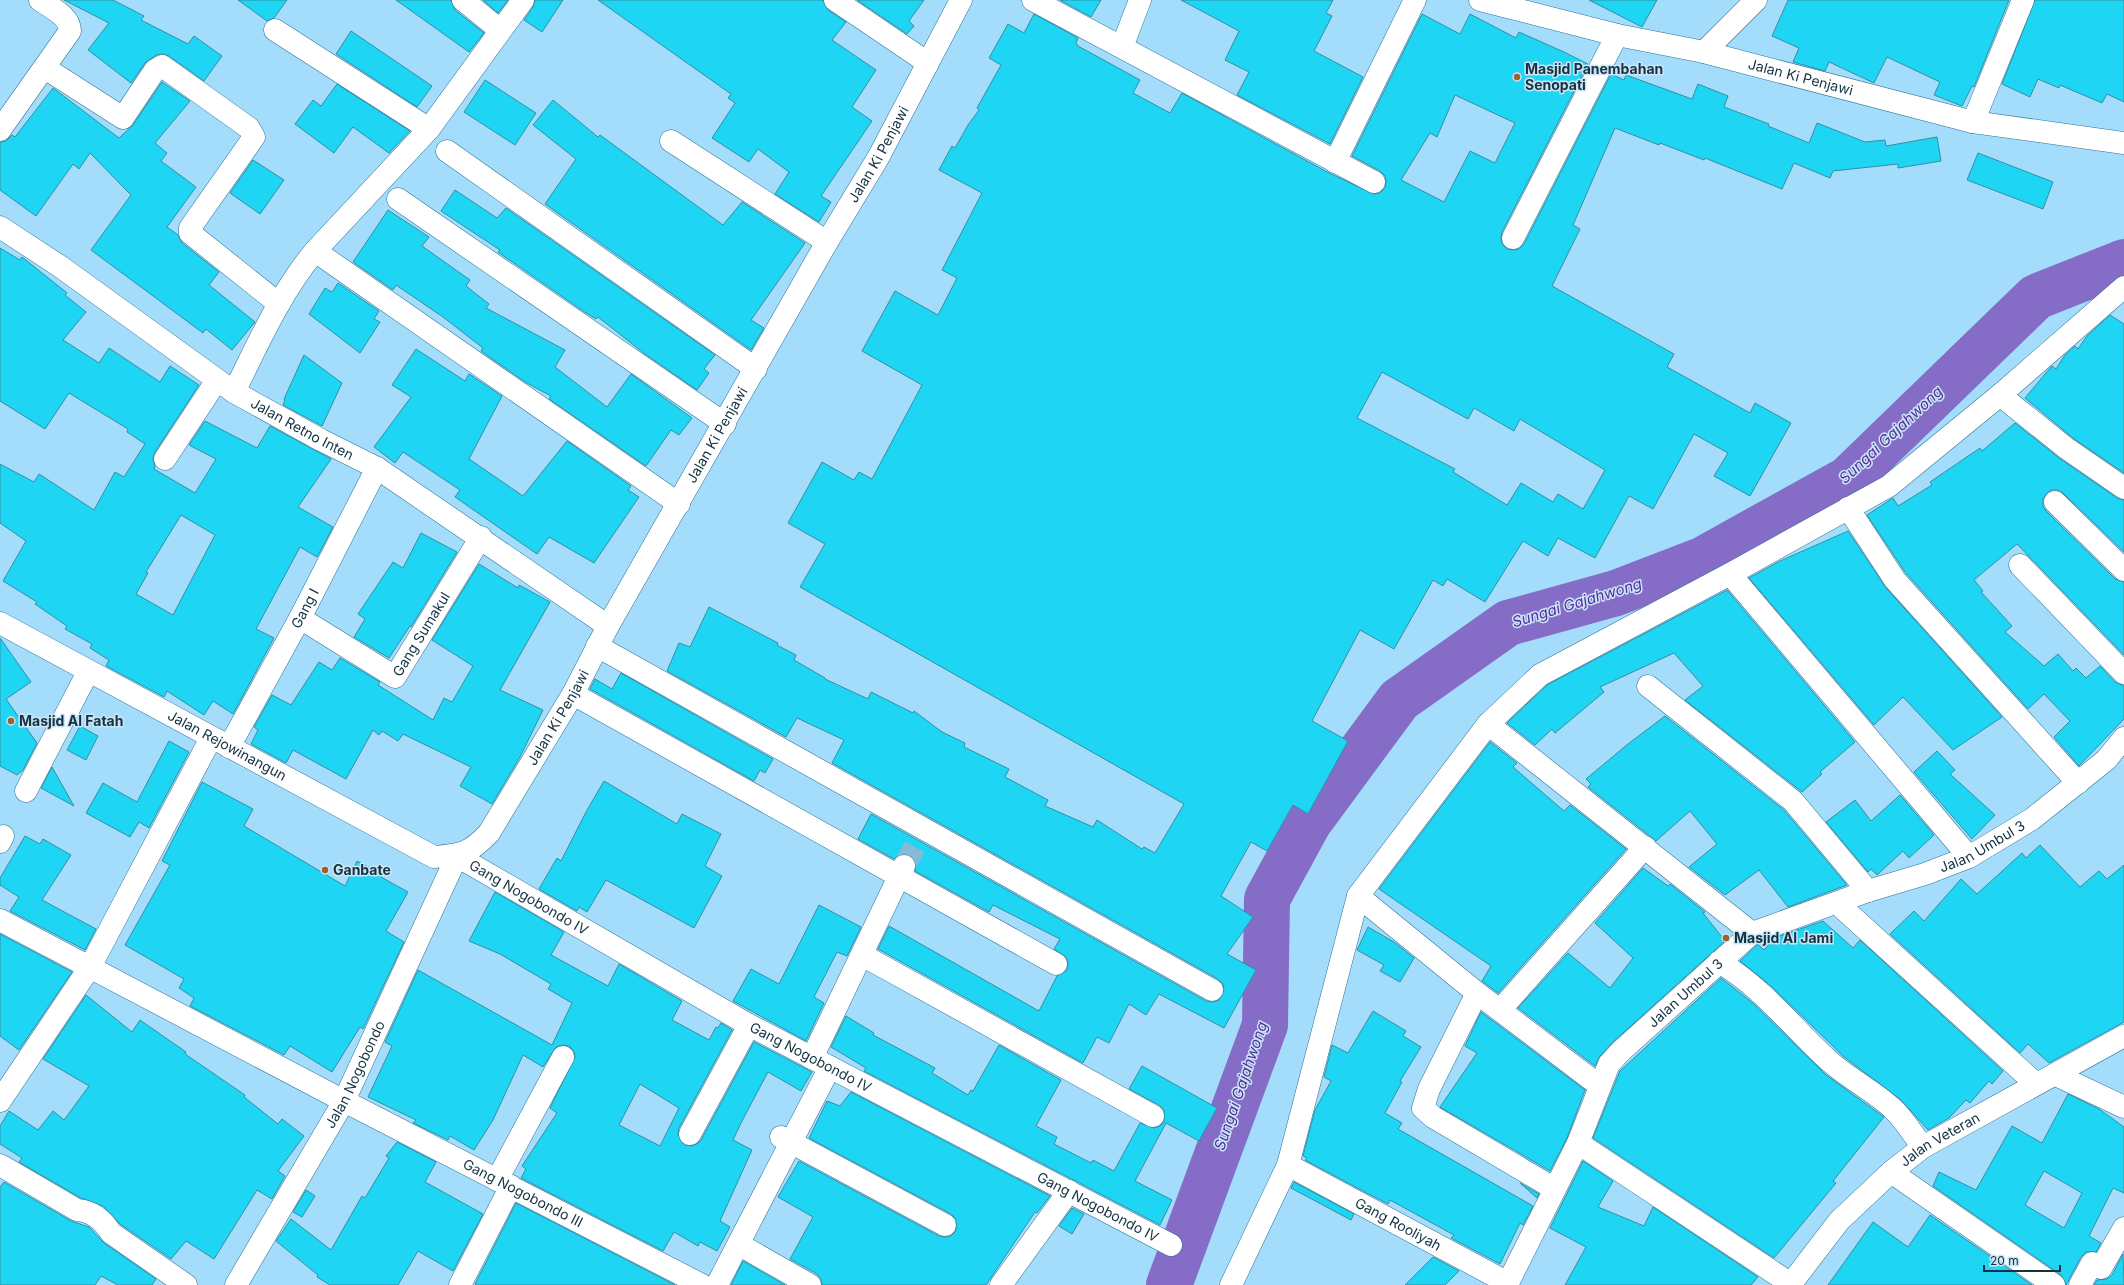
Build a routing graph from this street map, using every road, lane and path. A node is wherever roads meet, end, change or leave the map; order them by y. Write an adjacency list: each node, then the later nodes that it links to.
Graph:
1 (40, 0): 19 (street)
2 (463, 0): 14 (street)
3 (523, 0): 14 (street)
4 (835, 0): 18 (street)
5 (961, 0): 18 (street, Jalan Ki Penjawi)
6 (1033, 0): 16 (street)
7 (1140, 0): 16 (street)
8 (1415, 0): 26 (street)
9 (1480, 0): 12 (street, Jalan Ki Penjawi)
10 (1756, 0): 17 (street)
11 (2023, 0): 20 (street)
12 (1516, 5): 15 (street, Jalan Ki Penjawi)
13 (275, 30): 21 (street)
14 (500, 30): 21 (street)
15 (1617, 35): 17 (street, Jalan Ki Penjawi); 30 (street)
16 (1122, 47): 26 (street)
17 (1704, 52): 20 (street, Jalan Ki Penjawi)
18 (928, 63): 31 (street, Jalan Ki Penjawi)
19 (45, 68): 22 (street); 34 (street)
20 (1973, 122): 24 (street, Jalan Ki Penjawi)
21 (429, 129): 32 (street)
22 (0, 130)
23 (670, 141): 31 (street)
24 (2124, 143)
25 (447, 151): 35 (street)
26 (1335, 162): 27 (street)
27 (1374, 182)
28 (398, 198): 38 (street)
29 (0, 227): 36 (street, Jalan Retno Inten)
30 (1513, 238)
31 (827, 242): 35 (street, Jalan Ki Penjawi)
32 (315, 251): 34 (street); 43 (street)
33 (2124, 287): 37 (street)
34 (279, 304): 36 (street)
35 (756, 369): 38 (street, Jalan Ki Penjawi)
36 (225, 386): 39 (street); 40 (street, Jalan Retno Inten)
37 (2000, 395): 41 (street); 44 (street)
38 (725, 424): 43 (street, Jalan Ki Penjawi)
39 (165, 459)
40 (377, 468): 45 (street, Jalan Retno Inten); 49 (street, Gang I)
41 (2124, 488)
42 (2055, 502): 47 (street)
43 (679, 504): 51 (street, Jalan Ki Penjawi)
44 (1848, 508): 48 (street); 60 (street)
45 (481, 537): 49 (street, Gang Sumakul); 51 (street, Jalan Retno Inten)
46 (2020, 565): 54 (street)
47 (2124, 570)
48 (1730, 574): 57 (street); 64 (street)
49 (300, 618): 59 (street, Gang I)
50 (0, 623): 53 (street, Jalan Rejowinangun)
51 (608, 626): 52 (street, Jalan Ki Penjawi)
52 (597, 646): 56 (street, Jalan Ki Penjawi); 75 (street)
53 (88, 672): 59 (street, Jalan Rejowinangun); 61 (street)
54 (2124, 673)
55 (1648, 686): 66 (street)
56 (572, 694): 63 (street, Jalan Ki Penjawi); 65 (street)
57 (1488, 724): 62 (street); 67 (street)
58 (2124, 738): 60 (street, Jalan Umbul 3)
59 (220, 742): 63 (street, Jalan Rejowinangun); 74 (street, Gang I)
60 (2078, 783): 64 (street, Jalan Umbul 3)
61 (26, 791)
62 (1645, 847): 70 (street); 77 (street)
63 (457, 856): 78 (street, Gang Nogobondo IV); 86 (street, Jalan Nogobondo)
64 (1969, 857): 66 (street, Jalan Umbul 3)
65 (901, 871): 71 (street); 73 (street)
66 (1868, 891): 68 (street, Jalan Umbul 3)
67 (1358, 896): 76 (street); 94 (street)
68 (1837, 902): 70 (street, Jalan Umbul 3); 83 (street)
69 (0, 920): 74 (street, Gang Nogobondo III)
70 (1752, 933): 72 (street, Jalan Umbul 3)
71 (862, 955): 81 (street); 88 (street)
72 (1719, 962): 84 (street, Jalan Umbul 3); 92 (street)
73 (1056, 964)
74 (90, 967): 85 (street, Gang I); 86 (street, Gang Nogobondo III)
75 (1212, 990)
76 (1477, 993): 77 (street); 97 (street)
77 (1500, 1010): 84 (street)
78 (750, 1025): 81 (street, Gang Nogobondo IV); 89 (street)
79 (2124, 1036): 82 (street, Jalan Veteran)
80 (563, 1057): 96 (street)
81 (821, 1063): 90 (street); 98 (street, Gang Nogobondo IV)
82 (2056, 1075): 83 (street, Jalan Veteran); 87 (street)
83 (2036, 1084): 92 (street, Jalan Veteran)
84 (1600, 1086): 91 (street, Jalan Umbul 3)
85 (0, 1101)
86 (344, 1101): 96 (street, Gang Nogobondo III); 106 (street, Jalan Nogobondo)
87 (2124, 1107)
88 (1153, 1116)
89 (690, 1134)
90 (786, 1140): 99 (street); 101 (street)
91 (1578, 1143): 97 (street, Jalan Umbul 3); 104 (street)
92 (1923, 1147): 95 (street, Jalan Veteran)
93 (0, 1165): 105 (street)
94 (1288, 1165): 103 (street, Gang Rooliyah); 112 (street)
95 (1891, 1172): 104 (street, Jalan Veteran); 113 (street)
96 (504, 1183): 107 (street); 108 (street, Gang Nogobondo III)
97 (1555, 1190): 103 (street, Jalan Umbul 3)
98 (1069, 1191): 102 (street, Gang Nogobondo IV); 111 (street)
99 (944, 1225)
100 (2124, 1228): 114 (street)
101 (740, 1245): 109 (street); 110 (street)
102 (1171, 1246)
103 (1508, 1284)
104 (1791, 1284)
105 (186, 1285)
106 (236, 1285)
107 (460, 1285)
108 (702, 1285)
109 (717, 1285)
110 (810, 1285)
111 (1001, 1285)
112 (1231, 1285)
113 (2054, 1285)
114 (2080, 1285)

